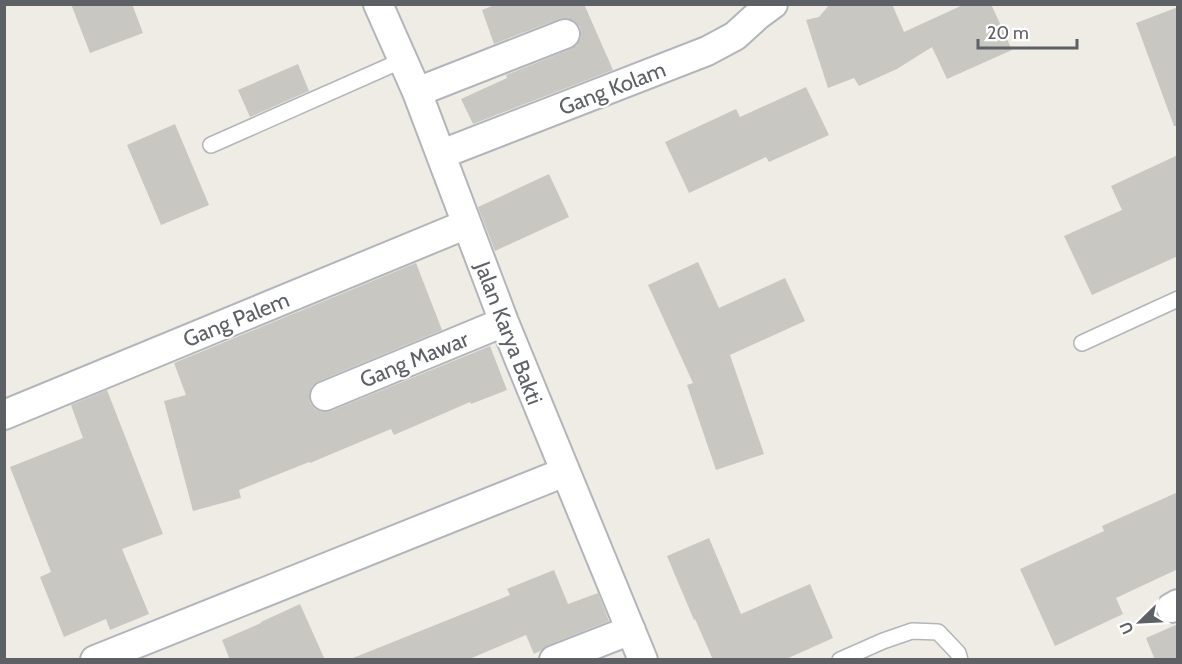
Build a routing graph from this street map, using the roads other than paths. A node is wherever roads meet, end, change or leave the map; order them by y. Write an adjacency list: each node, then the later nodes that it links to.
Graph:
1 (378, 4): 4 (street, Jalan Karya Bakti)
2 (773, 4): 7 (street, Gang Kolam)
3 (565, 34): 5 (street)
4 (403, 60): 5 (street, Jalan Karya Bakti); 6 (lane)
5 (417, 92): 7 (street, Jalan Karya Bakti)
6 (211, 145)
7 (442, 154): 8 (street, Jalan Karya Bakti)
8 (467, 224): 10 (street, Jalan Karya Bakti); 13 (street, Gang Palem)
9 (1178, 299): 11 (lane)
10 (504, 322): 12 (street, Gang Mawar); 14 (street, Jalan Karya Bakti)
11 (1082, 343)
12 (325, 396)
13 (4, 415)
14 (565, 472): 15 (street, Jalan Karya Bakti); 16 (street)
15 (631, 630): 17 (street); 18 (street, Jalan Karya Bakti)
16 (95, 660)
17 (554, 660)
18 (643, 660)
19 (840, 660): 20 (lane)
20 (960, 660)

